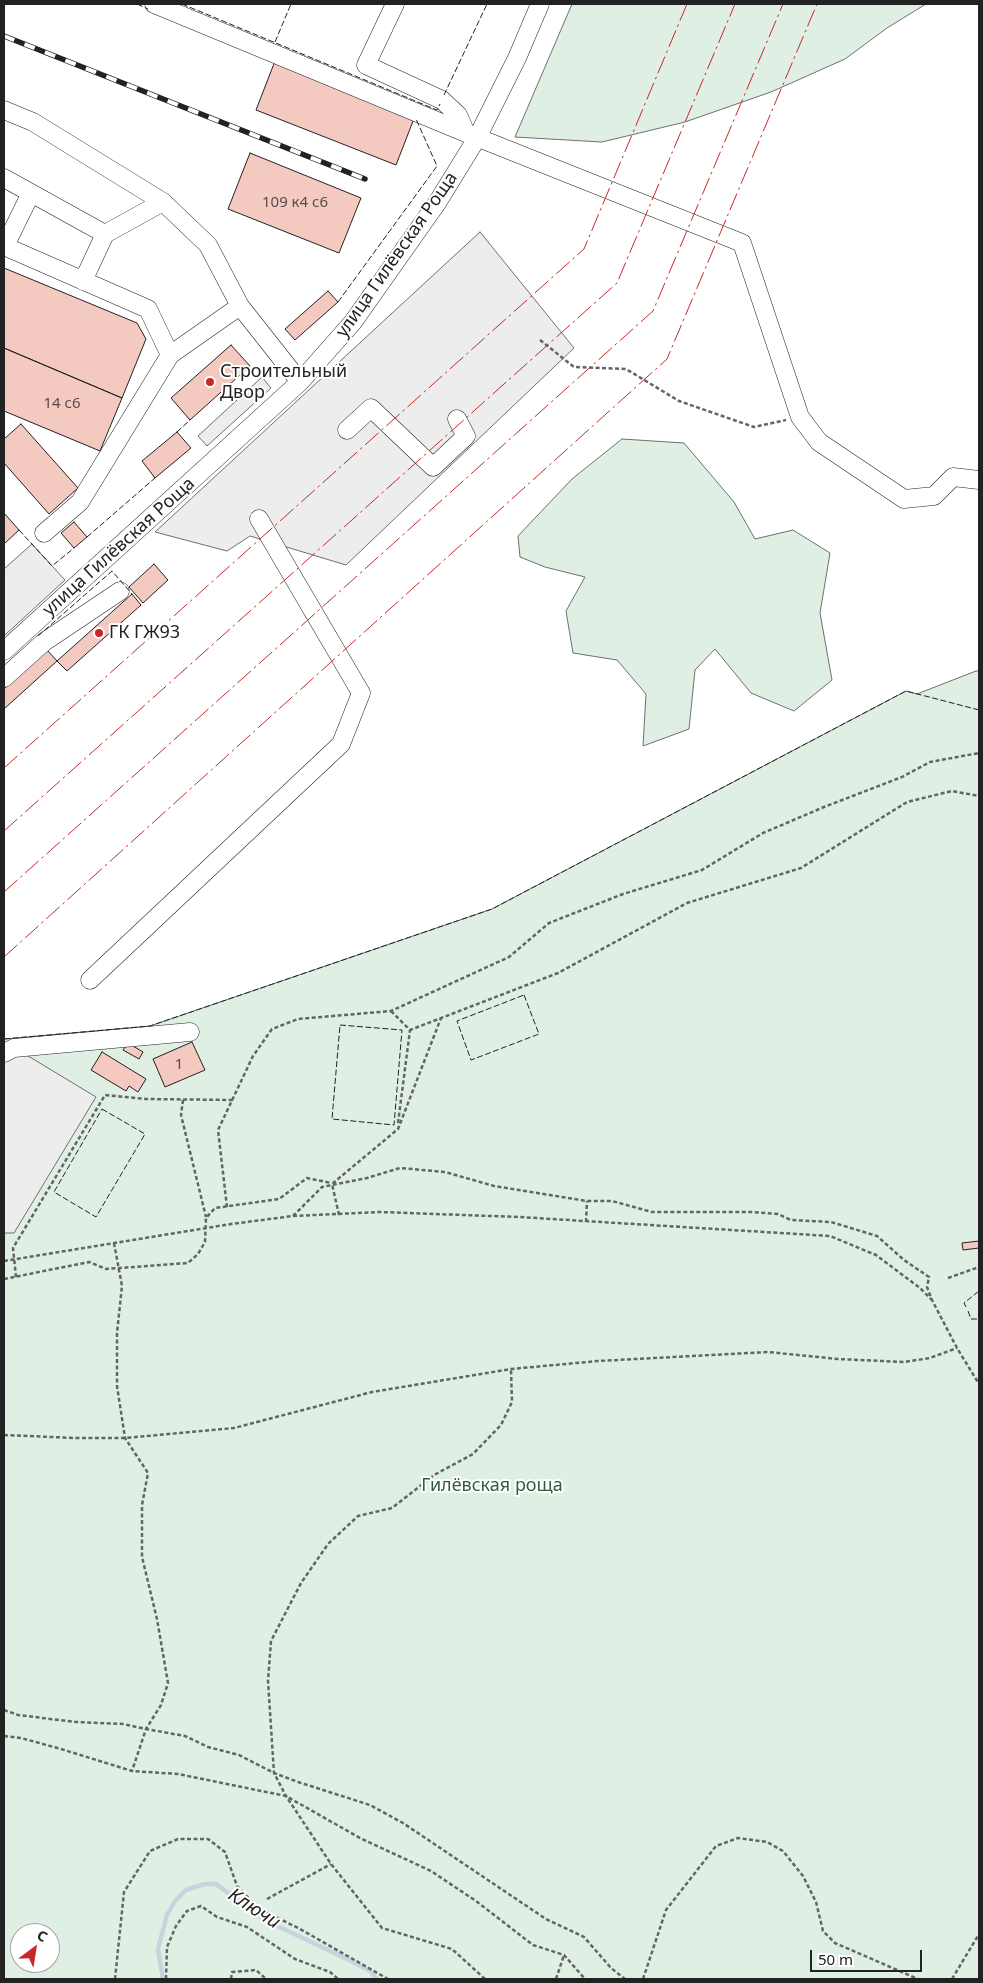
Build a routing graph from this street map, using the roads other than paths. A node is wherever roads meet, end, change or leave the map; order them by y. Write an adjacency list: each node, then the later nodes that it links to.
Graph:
1 (154, 4): 5 (street)
2 (395, 4): 5 (street)
3 (540, 4): 5 (street, улица Гилёвская Роща)
4 (4, 110): 8 (street)
5 (471, 135): 14 (street, улица Гилёвская Роща); 17 (street)
6 (4, 178): 7 (street)
7 (31, 193): 9 (street); 10 (street)
8 (163, 202): 9 (street); 12 (street)
9 (105, 234): 11 (street)
10 (4, 246): 11 (street)
11 (83, 281): 13 (street)
12 (240, 306): 13 (street); 14 (street)
13 (170, 355): 19 (street)
14 (300, 382): 21 (street, улица Гилёвская Роща)
15 (457, 419): 16 (street)
16 (347, 430)
17 (979, 480)
18 (260, 518): 23 (street)
19 (44, 533)
20 (120, 590): 22 (street)
21 (4, 651)
22 (4, 678)
23 (90, 980)
24 (190, 1032): 25 (street)
25 (4, 1053)

